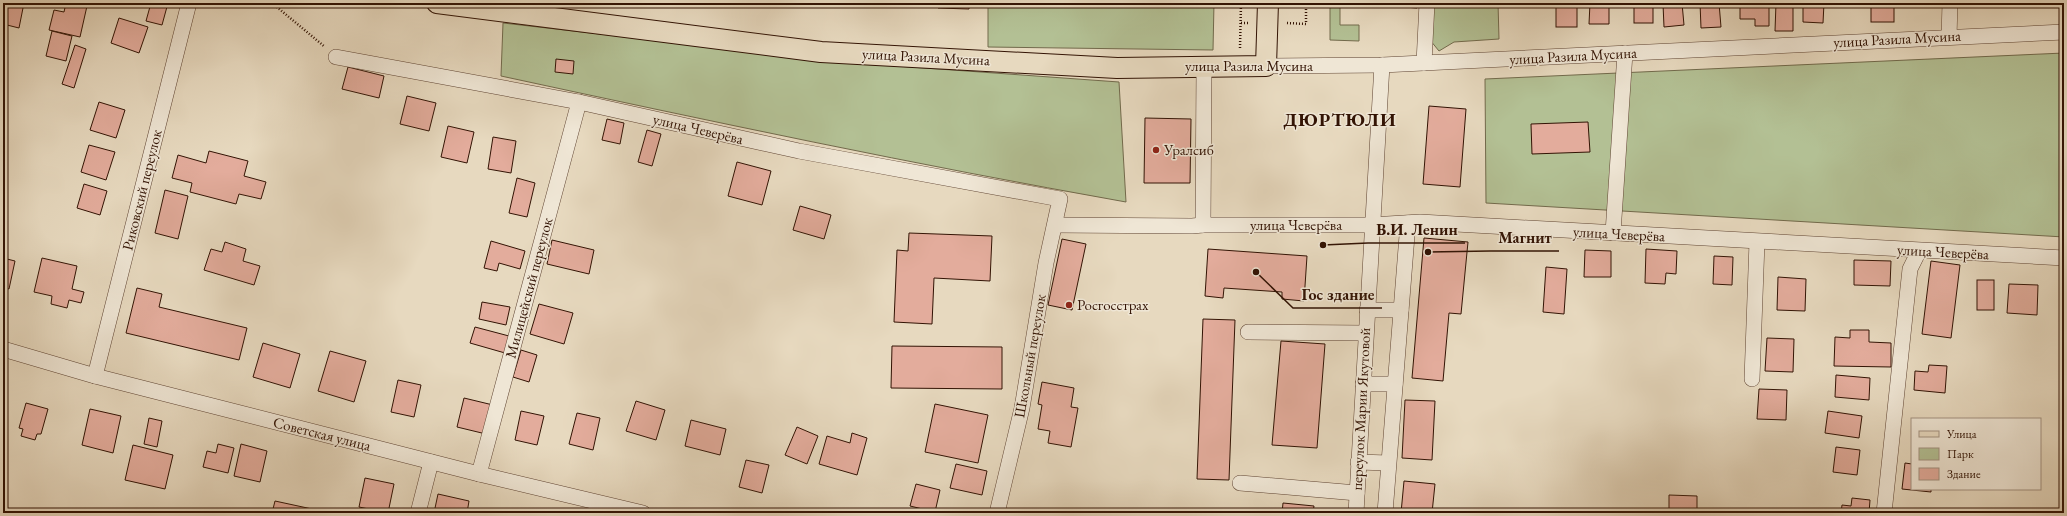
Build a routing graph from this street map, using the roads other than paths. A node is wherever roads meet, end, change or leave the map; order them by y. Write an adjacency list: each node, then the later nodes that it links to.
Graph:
1 (190, 3): 30 (street, Риковский переулок)
2 (437, 3): 6 (main road, улица Разила Мусина)
3 (1268, 3): 12 (main road)
4 (1428, 3): 11 (street)
5 (1950, 3): 8 (street)
6 (498, 7): 14 (main road, улица Разила Мусина)
7 (2064, 32): 8 (street, улица Разила Мусина)
8 (1949, 36): 9 (street, улица Разила Мусина)
9 (1625, 53): 11 (street, улица Разила Мусина); 21 (street)
10 (336, 57): 15 (street, улица Чеверёва)
11 (1424, 63): 13 (street, улица Разила Мусина)
12 (1266, 66): 13 (street, улица Разила Мусина); 14 (main road, улица Разила Мусина)
13 (1382, 66): 20 (street, переулок Марии Якутовой)
14 (1204, 67): 18 (street)
15 (579, 102): 16 (street, улица Чеверёва); 37 (street, Милицейский переулок)
16 (1060, 199): 19 (street, Школьный переулок)
17 (1408, 223): 20 (street, улица Чеверёва); 21 (street, улица Чеверёва); 26 (street)
18 (1203, 224): 19 (street, улица Чеверёва); 20 (street, улица Чеверёва)
19 (1054, 225): 42 (street, Школьный переулок)
20 (1371, 225): 25 (street, переулок Марии Якутовой)
21 (1613, 233): 22 (street, улица Чеверёва)
22 (1757, 242): 23 (street, улица Чеверёва); 31 (street)
23 (1918, 251): 24 (street, улица Чеверёва); 45 (street)
24 (2064, 258)
25 (1367, 310): 26 (street); 28 (street, переулок Марии Якутовой)
26 (1401, 310): 33 (street)
27 (1248, 332): 28 (street)
28 (1365, 333): 32 (street, переулок Марии Якутовой)
29 (3, 349): 30 (street, Советская улица)
30 (95, 376): 34 (street, Советская улица)
31 (1752, 379)
32 (1363, 384): 33 (street); 35 (street, переулок Марии Якутовой)
33 (1394, 384): 36 (street)
34 (431, 462): 37 (street, Советская улица); 40 (street)
35 (1358, 462): 36 (street); 39 (street, переулок Марии Якутовой)
36 (1388, 463): 44 (street)
37 (479, 474): 41 (street, Советская улица)
38 (1240, 483): 39 (street)
39 (1357, 493): 43 (street, переулок Марии Якутовой)
40 (418, 513)
41 (643, 513)
42 (997, 513)
43 (1356, 513)
44 (1385, 513)
45 (1884, 513)

